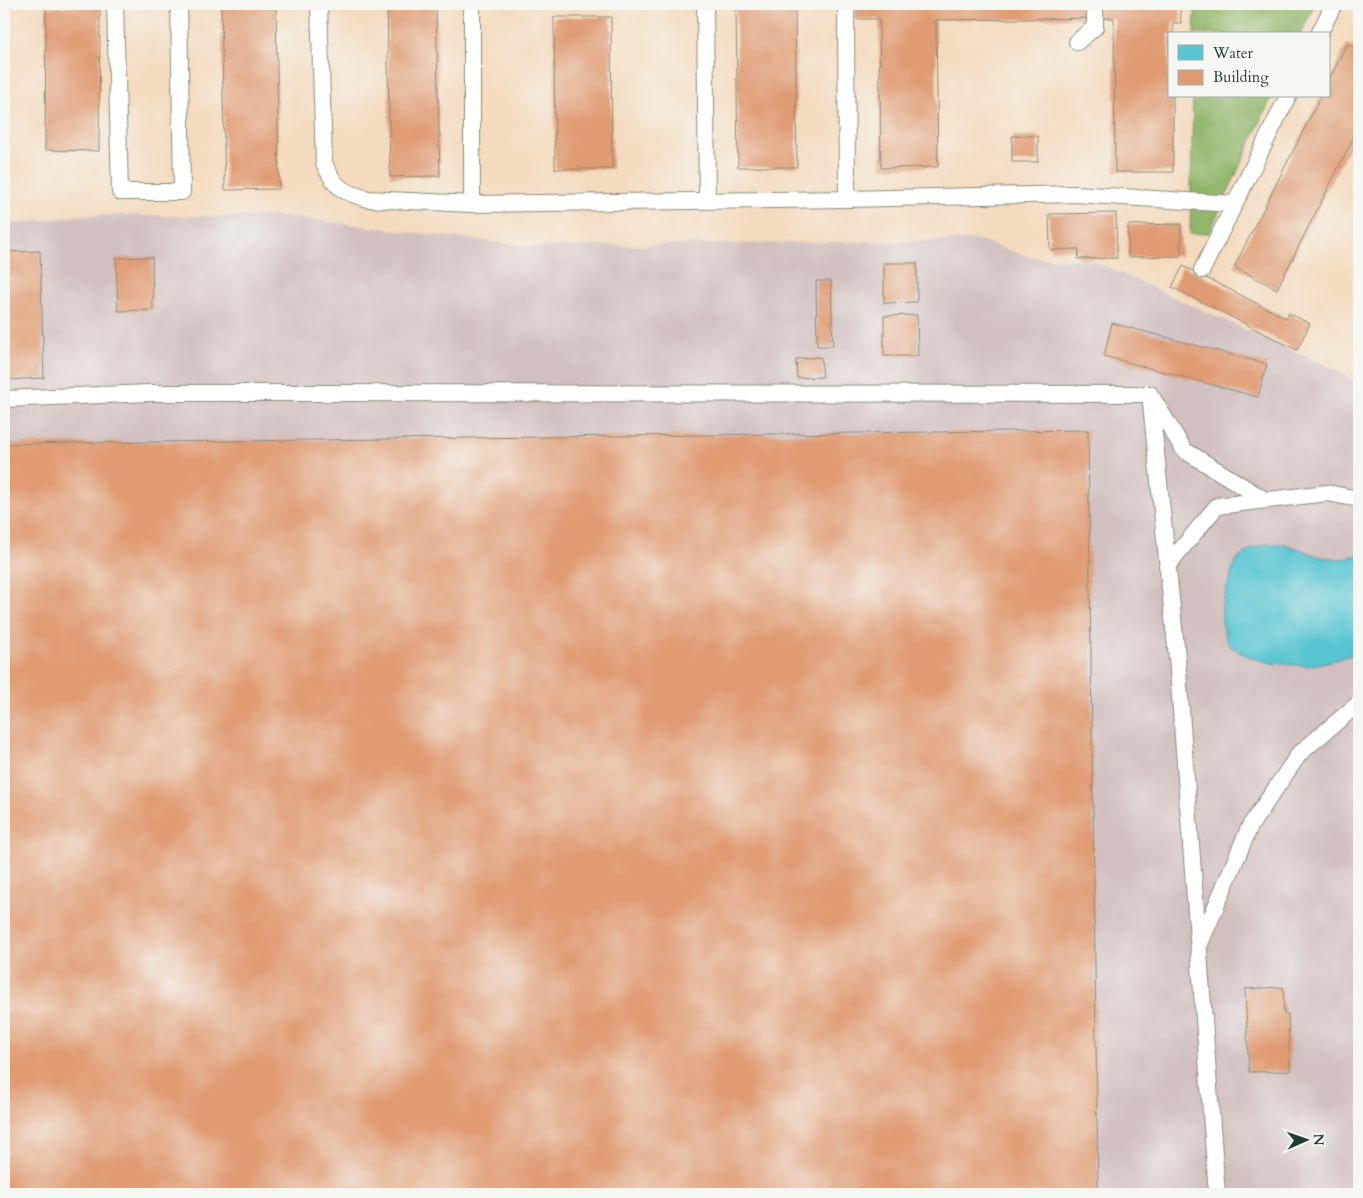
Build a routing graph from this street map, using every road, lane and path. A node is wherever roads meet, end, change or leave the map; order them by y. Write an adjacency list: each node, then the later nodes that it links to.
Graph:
1 (115, 4): 2 (lane)
2 (179, 4)
3 (319, 4): 14 (lane)
4 (472, 4): 14 (lane)
5 (705, 4): 13 (lane)
6 (846, 4): 12 (lane)
7 (1095, 4): 10 (lane)
8 (1334, 4): 9 (lane)
9 (1320, 32)
10 (1077, 42)
11 (1287, 98): 15 (lane)
12 (847, 199): 13 (lane); 15 (lane)
13 (707, 200): 14 (lane)
14 (472, 204)
15 (1234, 204): 16 (lane)
16 (1202, 270)
17 (1150, 394): 18 (lane); 20 (lane); 21 (lane)
18 (4, 398)
19 (1359, 499): 20 (lane)
20 (1265, 500): 21 (lane)
21 (1168, 566): 23 (lane)
22 (1359, 703): 23 (lane)
23 (1198, 948): 24 (lane)
24 (1217, 1194)

